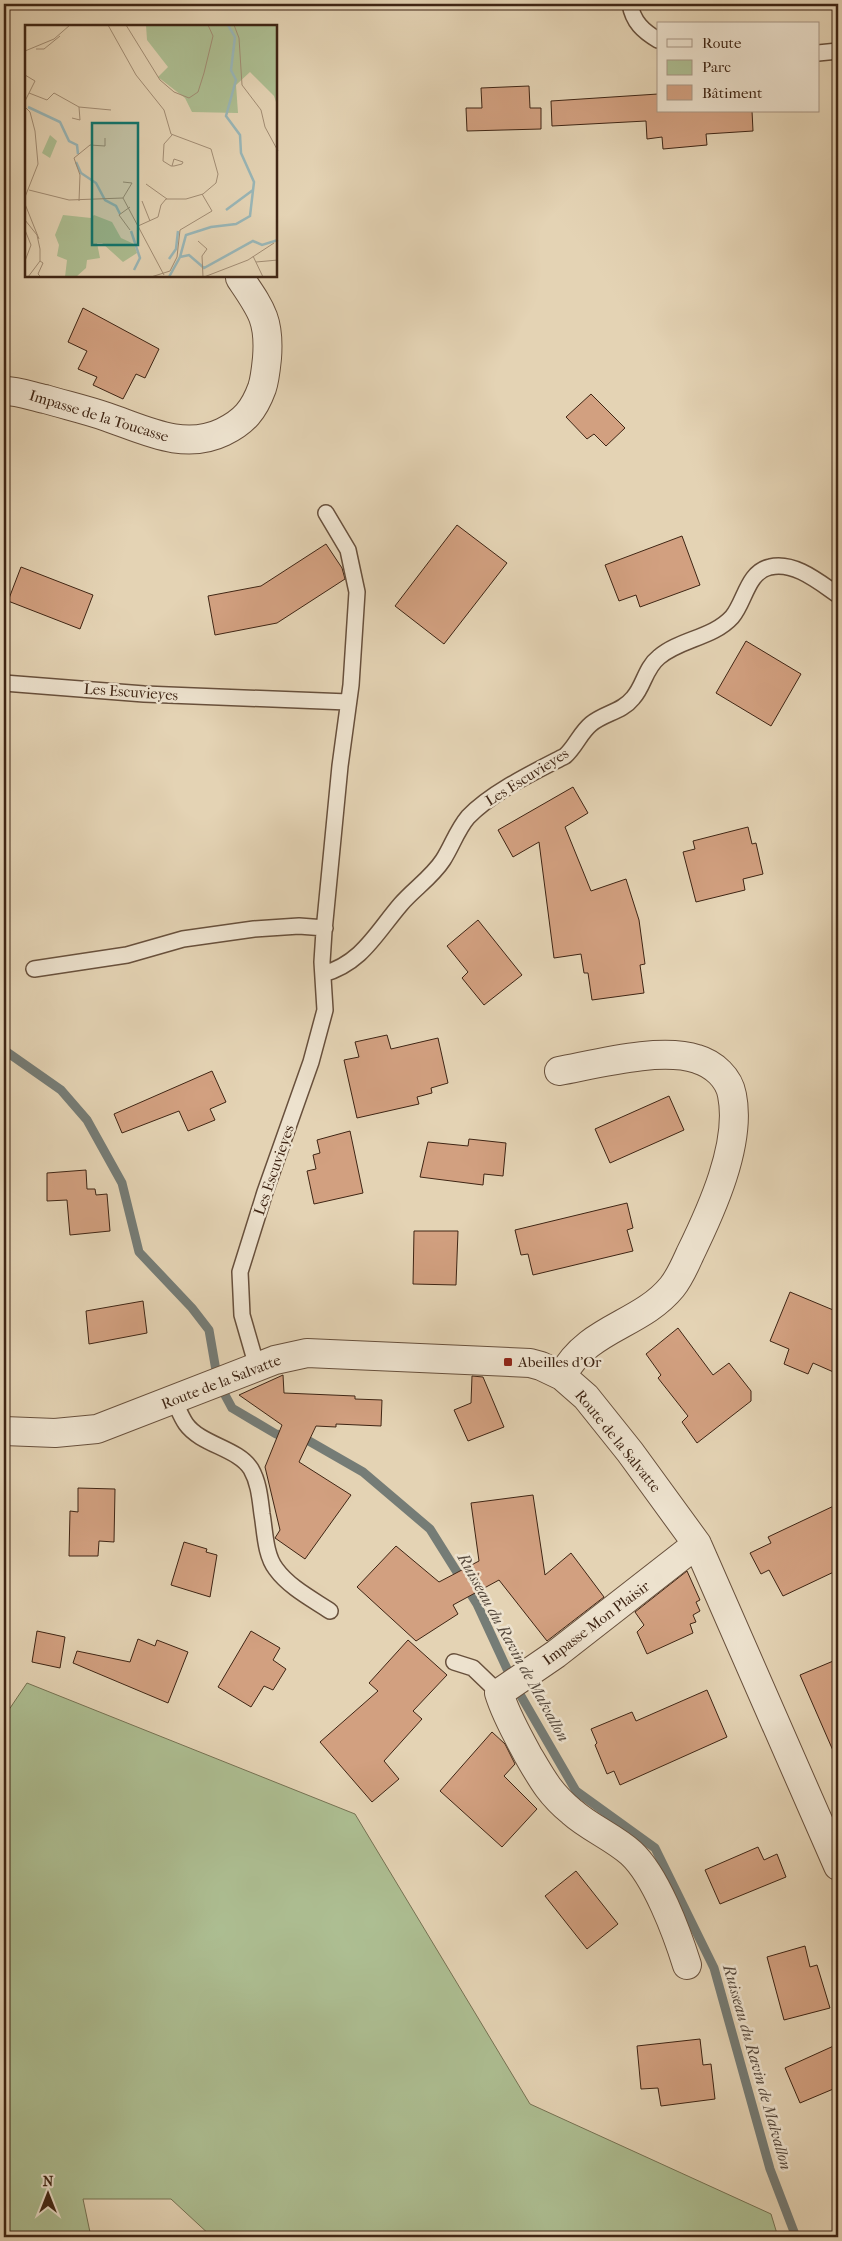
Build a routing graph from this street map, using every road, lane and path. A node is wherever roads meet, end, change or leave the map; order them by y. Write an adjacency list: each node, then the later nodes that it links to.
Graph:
1 (630, 4): 2 (lane)
2 (657, 39)
3 (838, 51): 4 (lane)
4 (820, 53)
5 (240, 278): 6 (street, Impasse de la Toucasse)
6 (4, 391)
7 (326, 513): 10 (lane, Les Escuvieyes)
8 (838, 594): 13 (lane, Les Escuvieyes)
9 (4, 684): 10 (lane, Les Escuvieyes)
10 (348, 702): 11 (lane, Les Escuvieyes)
11 (324, 928): 12 (lane); 13 (lane, Les Escuvieyes)
12 (34, 969)
13 (323, 974): 15 (lane, Les Escuvieyes)
14 (559, 1071): 16 (street)
15 (257, 1367): 16 (street, Route de la Salvatte); 17 (street, Route de la Salvatte)
16 (562, 1376): 19 (street, Route de la Salvatte)
17 (174, 1400): 18 (street, Route de la Salvatte); 20 (lane)
18 (4, 1431)
19 (697, 1544): 22 (street, Impasse Mon Plaisir); 23 (street, Route de la Salvatte)
20 (330, 1611)
21 (454, 1662): 22 (lane)
22 (511, 1685): 24 (street)
23 (838, 1866)
24 (687, 1965)

